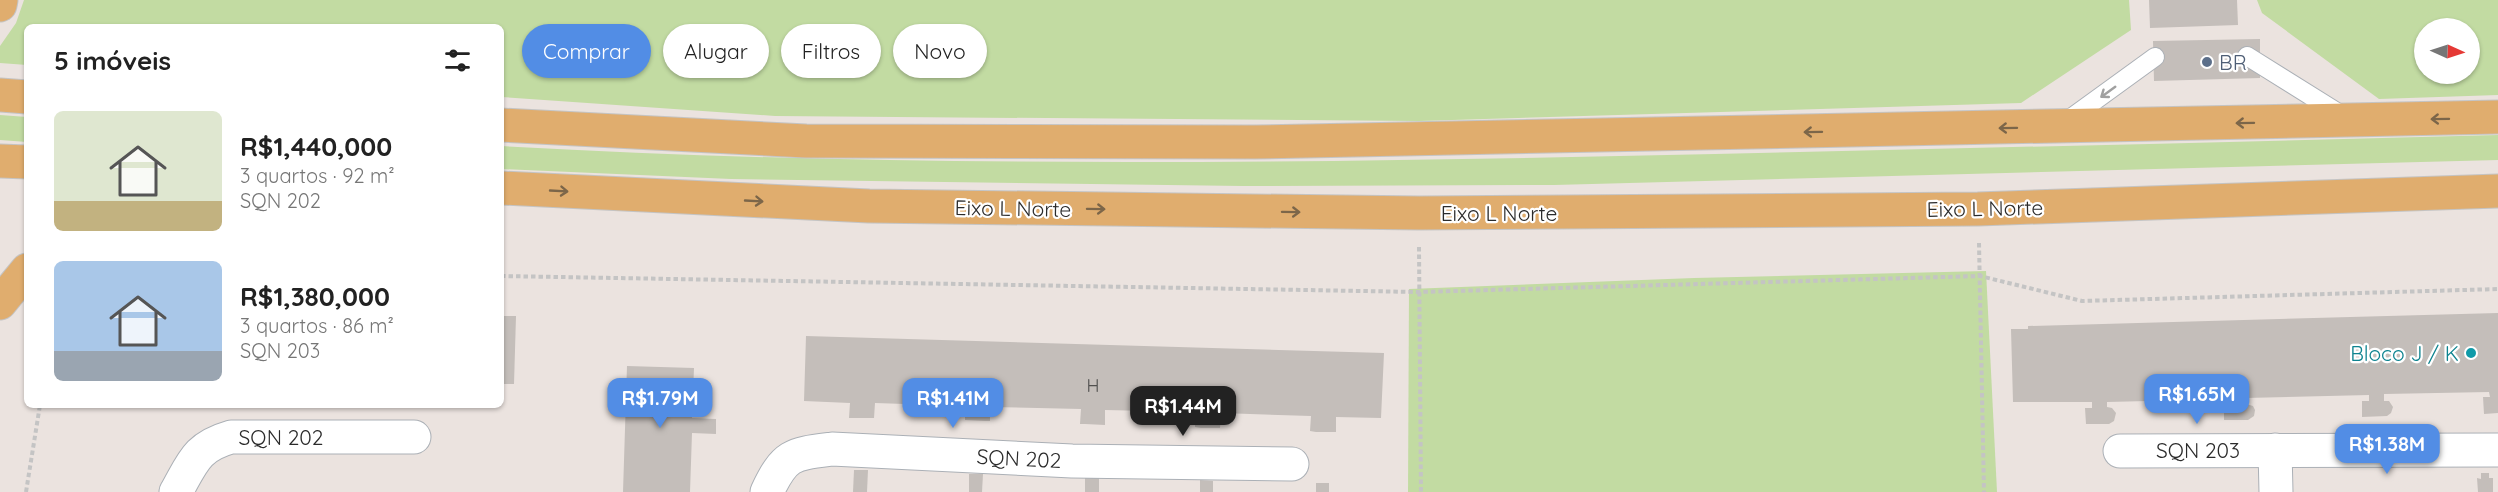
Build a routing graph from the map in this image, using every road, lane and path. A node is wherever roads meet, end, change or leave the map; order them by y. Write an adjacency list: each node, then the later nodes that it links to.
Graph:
1 (1, 0): 2 (main road)
2 (0, 5)
3 (2247, 56): 8 (lane)
4 (2155, 57): 10 (lane, one-way to 10)
5 (0, 95): 6 (main road)
6 (24, 97)
7 (2498, 117): 8 (main road, one-way to 8)
8 (2350, 120): 10 (main road, one-way to 10)
9 (504, 125): 10 (main road, one-way to 9)
10 (2059, 127)
11 (0, 161): 12 (main road)
12 (24, 162)
13 (504, 188): 16 (main road, Eixo L Norte, one-way to 16)
14 (2498, 191): 15 (main road, Eixo L Norte)
15 (1978, 209): 16 (main road, Eixo L Norte); 19 (path)
16 (1419, 213): 21 (path)
17 (24, 274): 22 (main road)
18 (504, 276): 21 (path)
19 (1980, 276): 20 (path); 21 (path); 33 (path)
20 (2498, 289)
21 (1419, 292): 32 (path)
22 (0, 303)
23 (40, 408): 29 (path)
24 (414, 437): 30 (street, SQN 202)
25 (2275, 450): 26 (street, SQN 203); 27 (street, SQN 203); 34 (street)
26 (2498, 450)
27 (2120, 451)
28 (1292, 464): 31 (street, SQN 202)
29 (26, 492)
30 (177, 492)
31 (768, 492)
32 (1420, 492)
33 (1984, 492)
34 (2276, 492)

